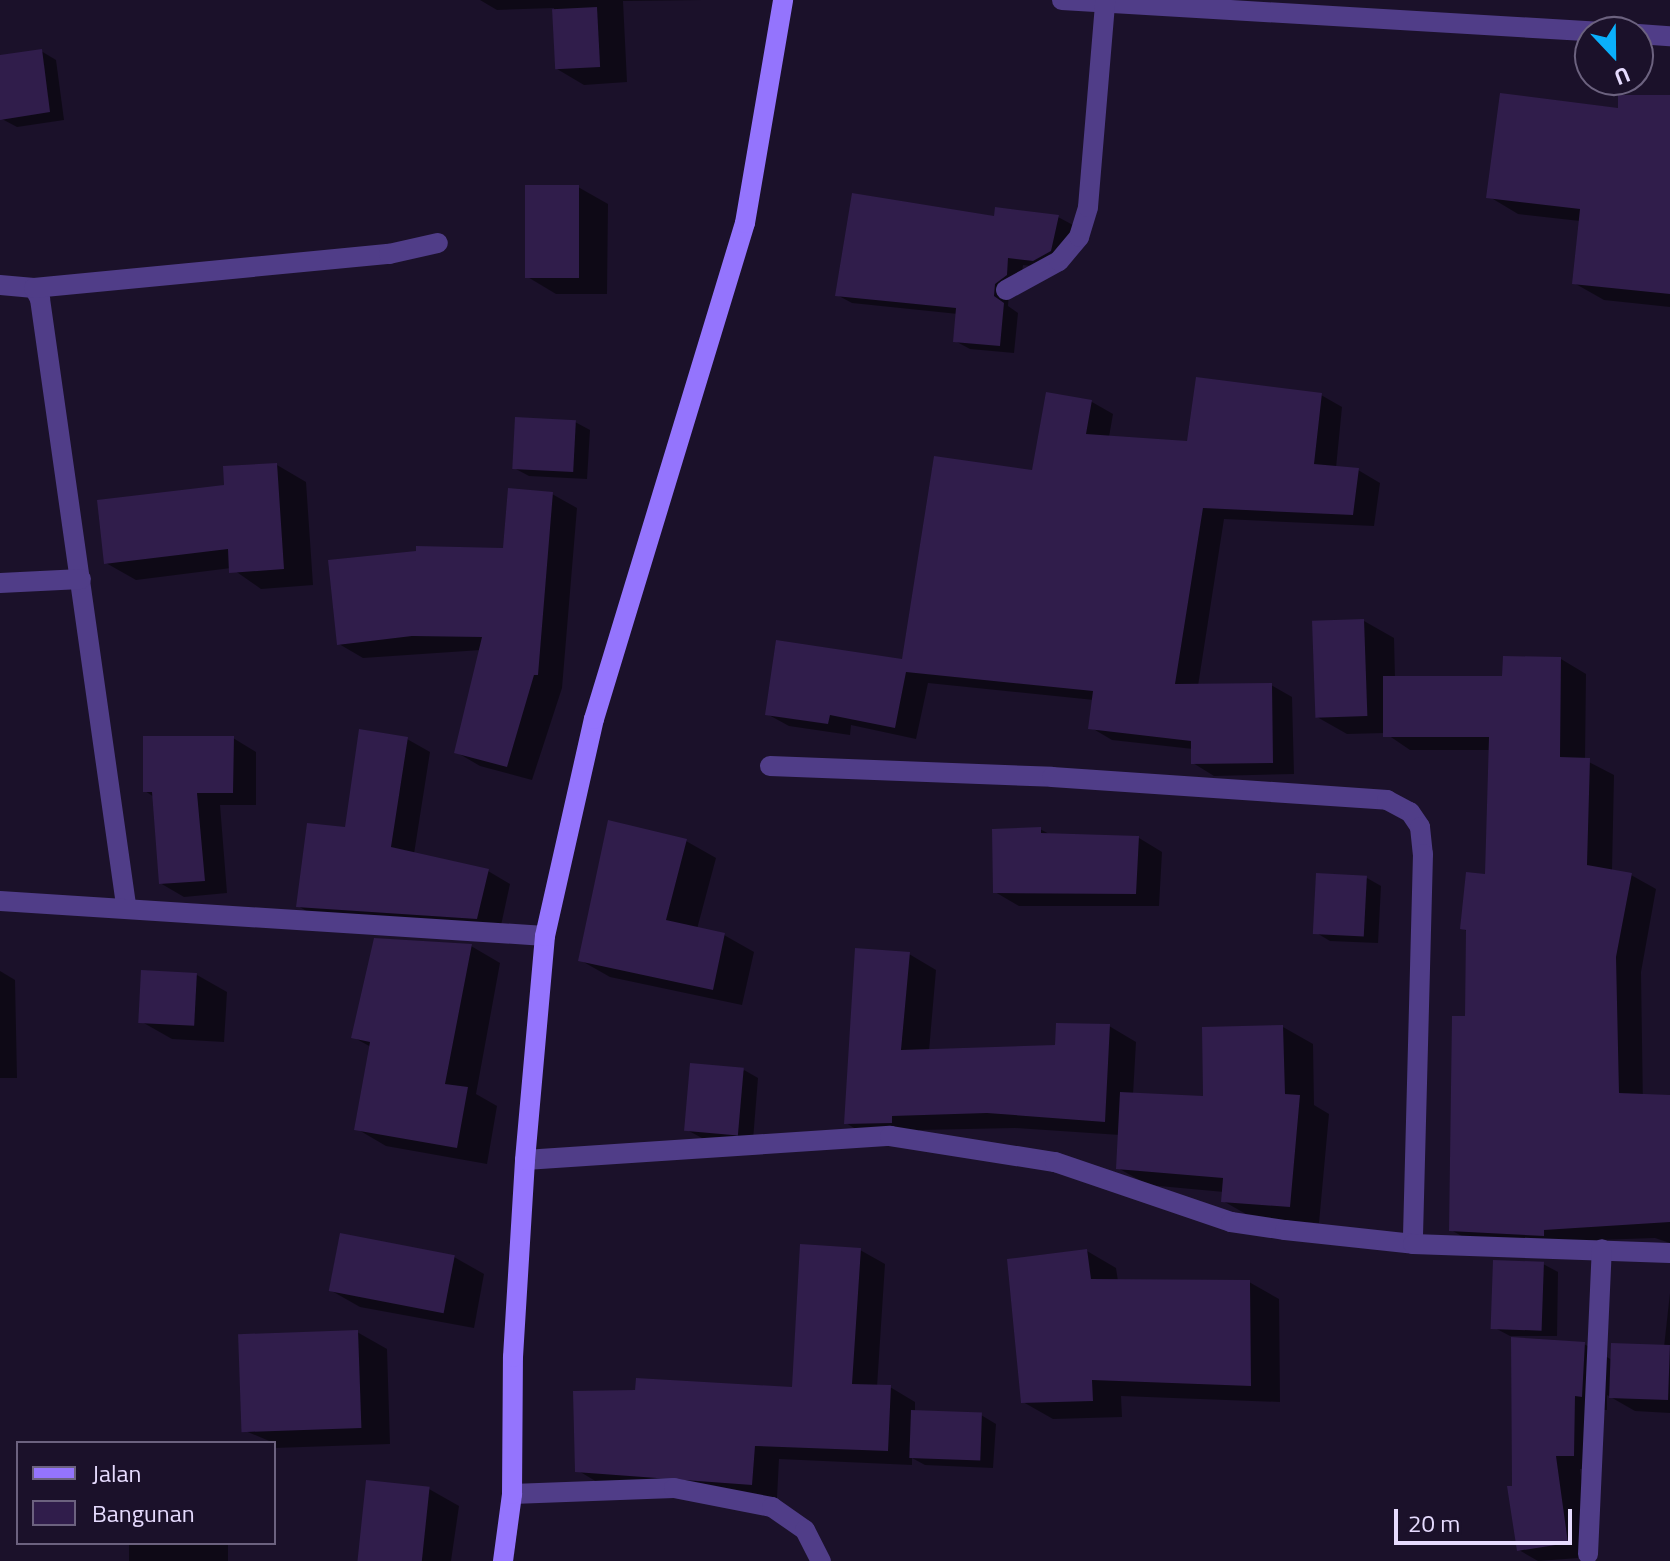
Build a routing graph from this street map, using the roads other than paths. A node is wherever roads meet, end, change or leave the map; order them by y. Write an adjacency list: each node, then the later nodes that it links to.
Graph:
1 (783, 0): 14 (street)
2 (1062, 0): 3 (street)
3 (1105, 3): 4 (street); 8 (street)
4 (1574, 30)
5 (438, 243): 7 (street)
6 (0, 285): 7 (street)
7 (34, 288): 9 (street)
8 (1006, 290)
9 (81, 579): 10 (street); 13 (street)
10 (0, 583)
11 (770, 766): 16 (street)
12 (0, 901): 13 (street)
13 (126, 905): 14 (street)
14 (545, 936): 15 (street)
15 (525, 1160): 16 (street); 19 (street)
16 (1413, 1244): 17 (street)
17 (1602, 1249): 18 (street); 20 (street)
18 (1670, 1253)
19 (512, 1494): 21 (street); 22 (street)
20 (1588, 1554)
21 (503, 1561)
22 (821, 1561)

